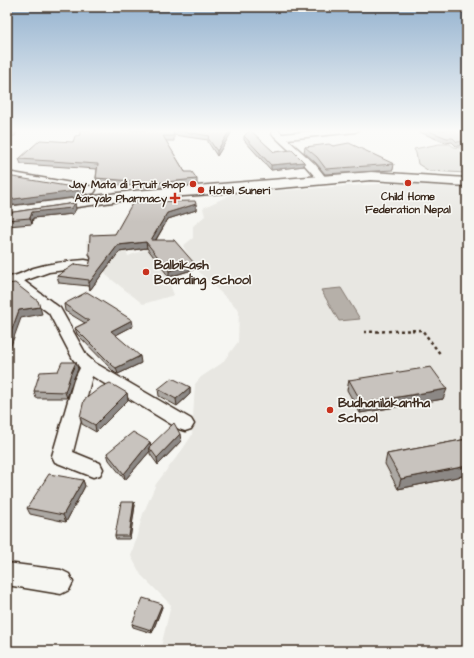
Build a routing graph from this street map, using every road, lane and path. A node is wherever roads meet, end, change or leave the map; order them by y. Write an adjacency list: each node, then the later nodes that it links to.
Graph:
1 (307, 161): 3 (street)
2 (7, 176): 5 (main road)
3 (322, 179): 4 (main road); 5 (main road)
4 (467, 182)
5 (134, 195): 6 (main road)
6 (7, 212)
7 (86, 264): 8 (street)
8 (11, 281): 11 (street)
9 (364, 332): 10 (path)
10 (441, 355)
11 (89, 367): 12 (street); 13 (street)
12 (185, 424)
13 (93, 469)
14 (7, 574): 15 (street)
15 (61, 582)

